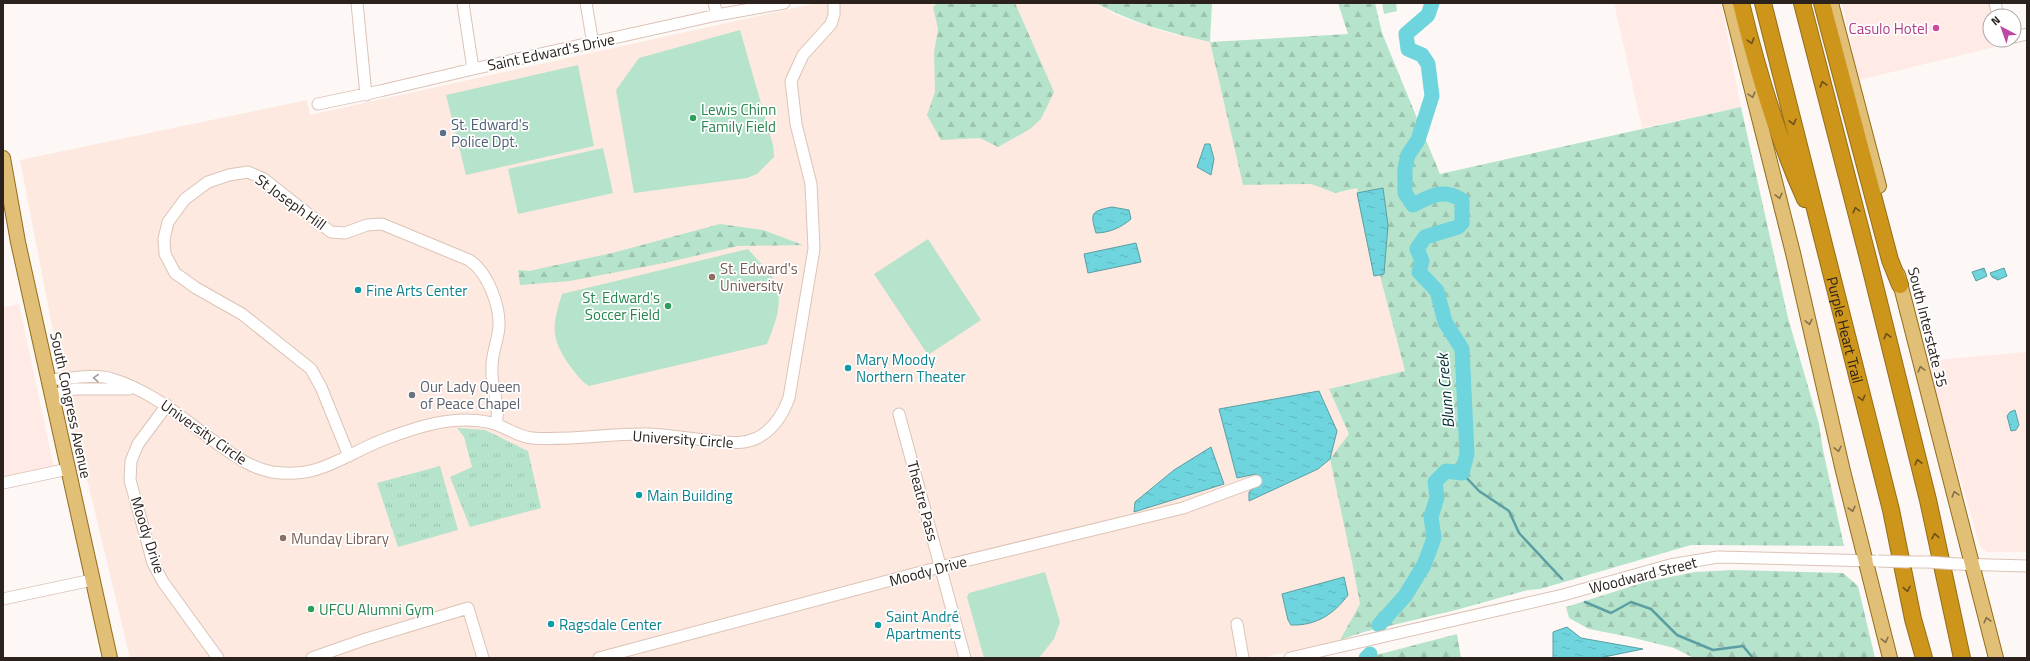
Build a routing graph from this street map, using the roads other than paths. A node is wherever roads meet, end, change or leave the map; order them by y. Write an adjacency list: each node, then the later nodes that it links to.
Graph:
1 (357, 3): 16 (street)
2 (462, 3): 15 (street)
3 (586, 3): 14 (street)
4 (714, 3): 13 (street)
5 (784, 3): 13 (street, Saint Edward's Drive)
6 (834, 3): 26 (street, University Circle)
7 (1730, 3): 31 (main road, one-way to 31)
8 (1741, 3): 19 (highway, one-way to 19)
9 (1763, 3): 19 (highway, Purple Heart Trail, one-way to 19)
10 (1802, 3): 36 (highway, one-way to 10)
11 (1822, 3): 20 (highway)
12 (1831, 3): 20 (main road, South Interstate 35)
13 (717, 15): 14 (street, Saint Edward's Drive)
14 (593, 44): 15 (street, Saint Edward's Drive)
15 (473, 69): 16 (street, Saint Edward's Drive)
16 (366, 94): 17 (street, Saint Edward's Drive)
17 (318, 104)
18 (3, 158): 21 (main road, South Congress Avenue)
19 (1822, 238): 38 (highway, Purple Heart Trail, one-way to 38)
20 (1900, 286): 32 (main road, South Interstate 35, one-way to 20)
21 (48, 380): 22 (street, University Circle, one-way to 21); 23 (main road, South Congress Avenue)
22 (133, 389): 23 (street, University Circle); 24 (street, University Circle)
23 (51, 395): 28 (main road, South Congress Avenue)
24 (167, 405): 27 (street, University Circle); 41 (street, Moody Drive)
25 (899, 414): 34 (street, Theatre Pass)
26 (496, 424): 27 (street, University Circle); 27 (street, St Joseph Hill)
27 (349, 456)
28 (68, 469): 30 (street); 35 (main road, South Congress Avenue)
29 (1256, 481): 34 (street, Moody Drive)
30 (3, 484)
31 (1872, 561): 32 (street, Woodward Street, bridge); 47 (street, Woodward Street); 48 (main road, one-way to 48)
32 (1973, 564): 33 (street, Woodward Street); 53 (main road, South Interstate 35, one-way to 32)
33 (2027, 566)
34 (940, 567): 44 (street, Moody Drive); 45 (street, Theatre Pass)
35 (92, 580): 37 (street); 40 (main road, South Congress Avenue)
36 (1945, 588): 51 (highway); 52 (highway)
37 (3, 599)
38 (1913, 619): 49 (highway); 50 (highway, Purple Heart Trail)
39 (1237, 624): 46 (street)
40 (110, 658)
41 (218, 658)
42 (312, 658): 43 (street)
43 (483, 658)
44 (599, 658)
45 (964, 658)
46 (1243, 658)
47 (1290, 658)
48 (1890, 658)
49 (1915, 658)
50 (1924, 658)
51 (1962, 658)
52 (1973, 658)
53 (1996, 658)

